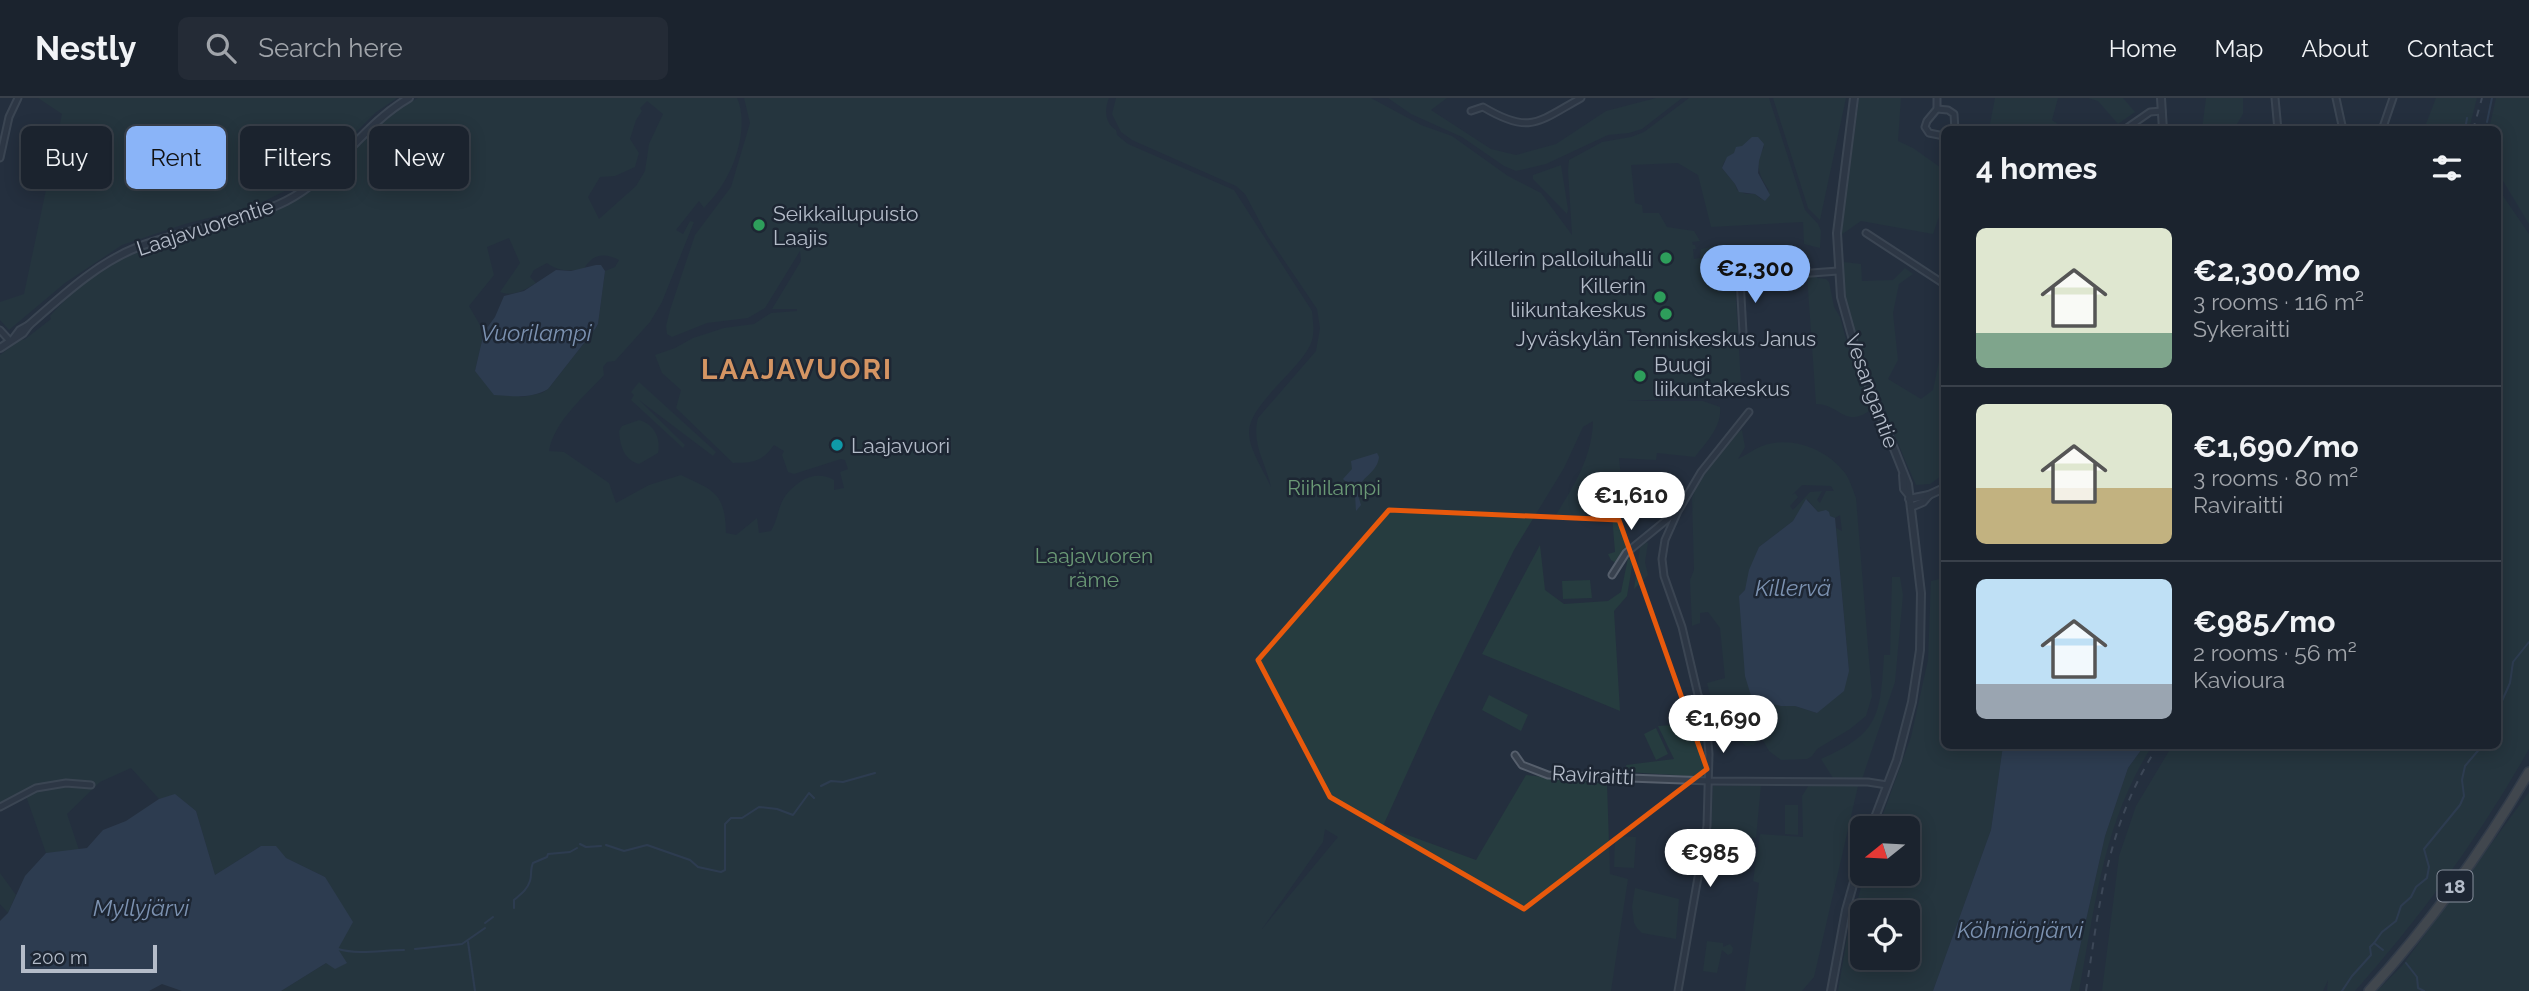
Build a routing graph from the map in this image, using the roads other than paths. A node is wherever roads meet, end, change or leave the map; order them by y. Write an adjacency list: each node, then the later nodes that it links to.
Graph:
1 (18, 98): 20 (street)
2 (409, 98): 28 (street, Laajavuorentie)
3 (1581, 98): 11 (street)
4 (1854, 98): 22 (street, Vesangantie)
5 (1937, 98): 10 (street)
6 (2161, 98): 12 (street)
7 (2275, 98): 16 (street)
8 (2336, 98): 17 (street)
9 (2393, 98): 18 (street)
10 (1937, 109): 13 (street); 19 (street)
11 (1471, 111)
12 (2162, 111): 14 (street); 15 (street)
13 (1955, 126)
14 (2130, 126)
15 (2163, 126)
16 (2277, 126)
17 (2342, 126)
18 (2383, 126)
19 (1941, 135)
20 (0, 158)
21 (1866, 233): 25 (street)
22 (1838, 271): 23 (street); 32 (street, Vesangantie)
23 (1740, 278): 24 (street); 27 (street)
24 (1732, 279)
25 (1941, 282)
26 (0, 330): 28 (street)
27 (1743, 333)
28 (12, 339): 29 (street, Laajavuorentie)
29 (0, 348)
30 (1749, 412): 33 (street)
31 (1941, 489): 32 (street)
32 (1909, 500): 39 (street, Vesangantie)
33 (1678, 511): 34 (street); 37 (street)
34 (1612, 575)
35 (1515, 755): 37 (street, Raviraitti)
36 (2529, 772): 45 (highway, 18)
37 (1710, 781): 39 (street, Raviraitti); 43 (street)
38 (91, 785): 40 (street)
39 (1887, 785): 41 (street, Vesangantie)
40 (0, 807)
41 (1875, 816)
42 (1853, 886): 44 (street)
43 (1678, 991)
44 (1830, 991)
45 (2369, 991)

